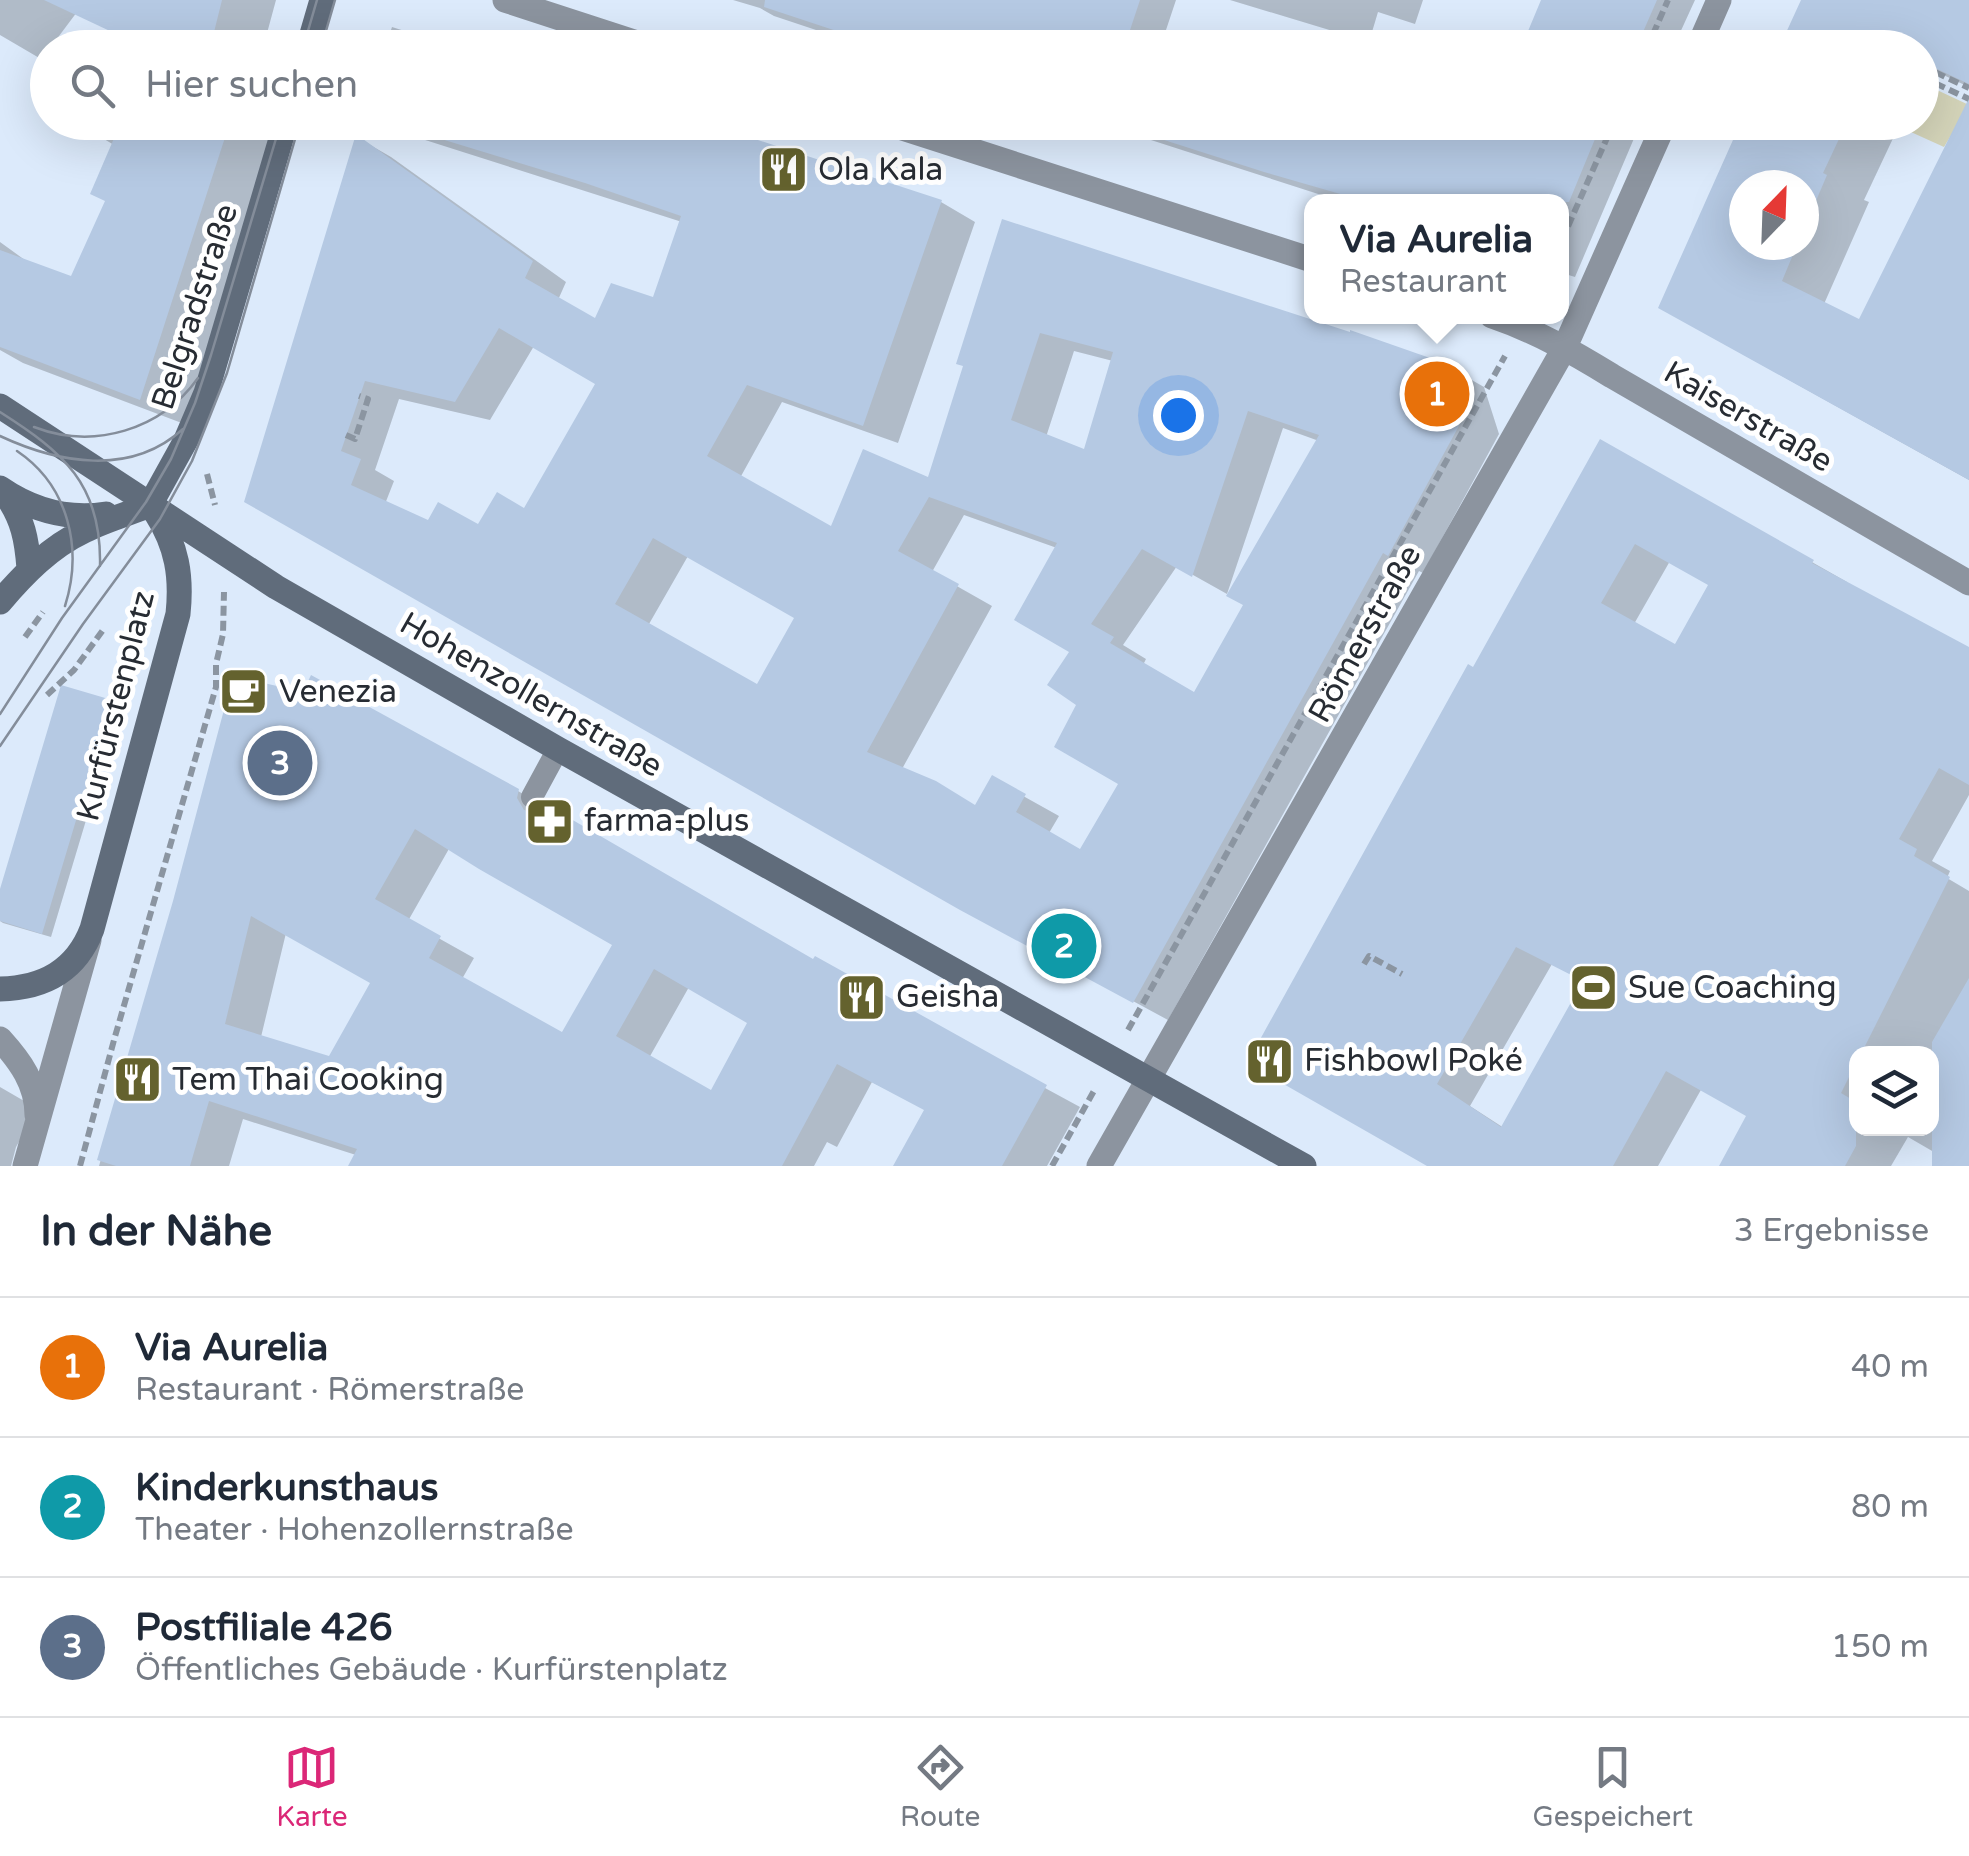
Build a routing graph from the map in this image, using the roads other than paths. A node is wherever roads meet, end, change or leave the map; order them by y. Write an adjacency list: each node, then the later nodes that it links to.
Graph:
1 (322, 0): 4 (street)
2 (505, 0): 5 (street)
3 (1720, 0): 6 (street)
4 (313, 30)
5 (597, 30)
6 (1706, 30)
7 (281, 140): 15 (street, Belgradstraße)
8 (940, 140): 10 (street)
9 (1657, 140): 12 (street, Römerstraße)
10 (1304, 257)
11 (1515, 324): 12 (street, Kaiserstraße)
12 (1565, 347): 17 (street, Kaiserstraße); 24 (street, Römerstraße)
13 (0, 406): 15 (street, Hohenzollernstraße)
14 (1, 489): 15 (street); 16 (street)
15 (150, 505): 16 (street); 19 (street, Hohenzollernstraße); 21 (street, Kurfürstenplatz)
16 (29, 570): 18 (street)
17 (1969, 583)
18 (0, 602)
19 (558, 749): 20 (lane); 24 (street, Hohenzollernstraße)
20 (532, 797)
21 (92, 929): 22 (street, Kurfürstenplatz); 25 (street, Kurfürstenplatz)
22 (0, 989)
23 (0, 1038): 25 (street)
24 (1150, 1080): 27 (street, Römerstraße); 28 (street, Hohenzollernstraße)
25 (36, 1125): 26 (street, Kurfürstenplatz)
26 (26, 1166)
27 (1099, 1166)
28 (1304, 1166)

